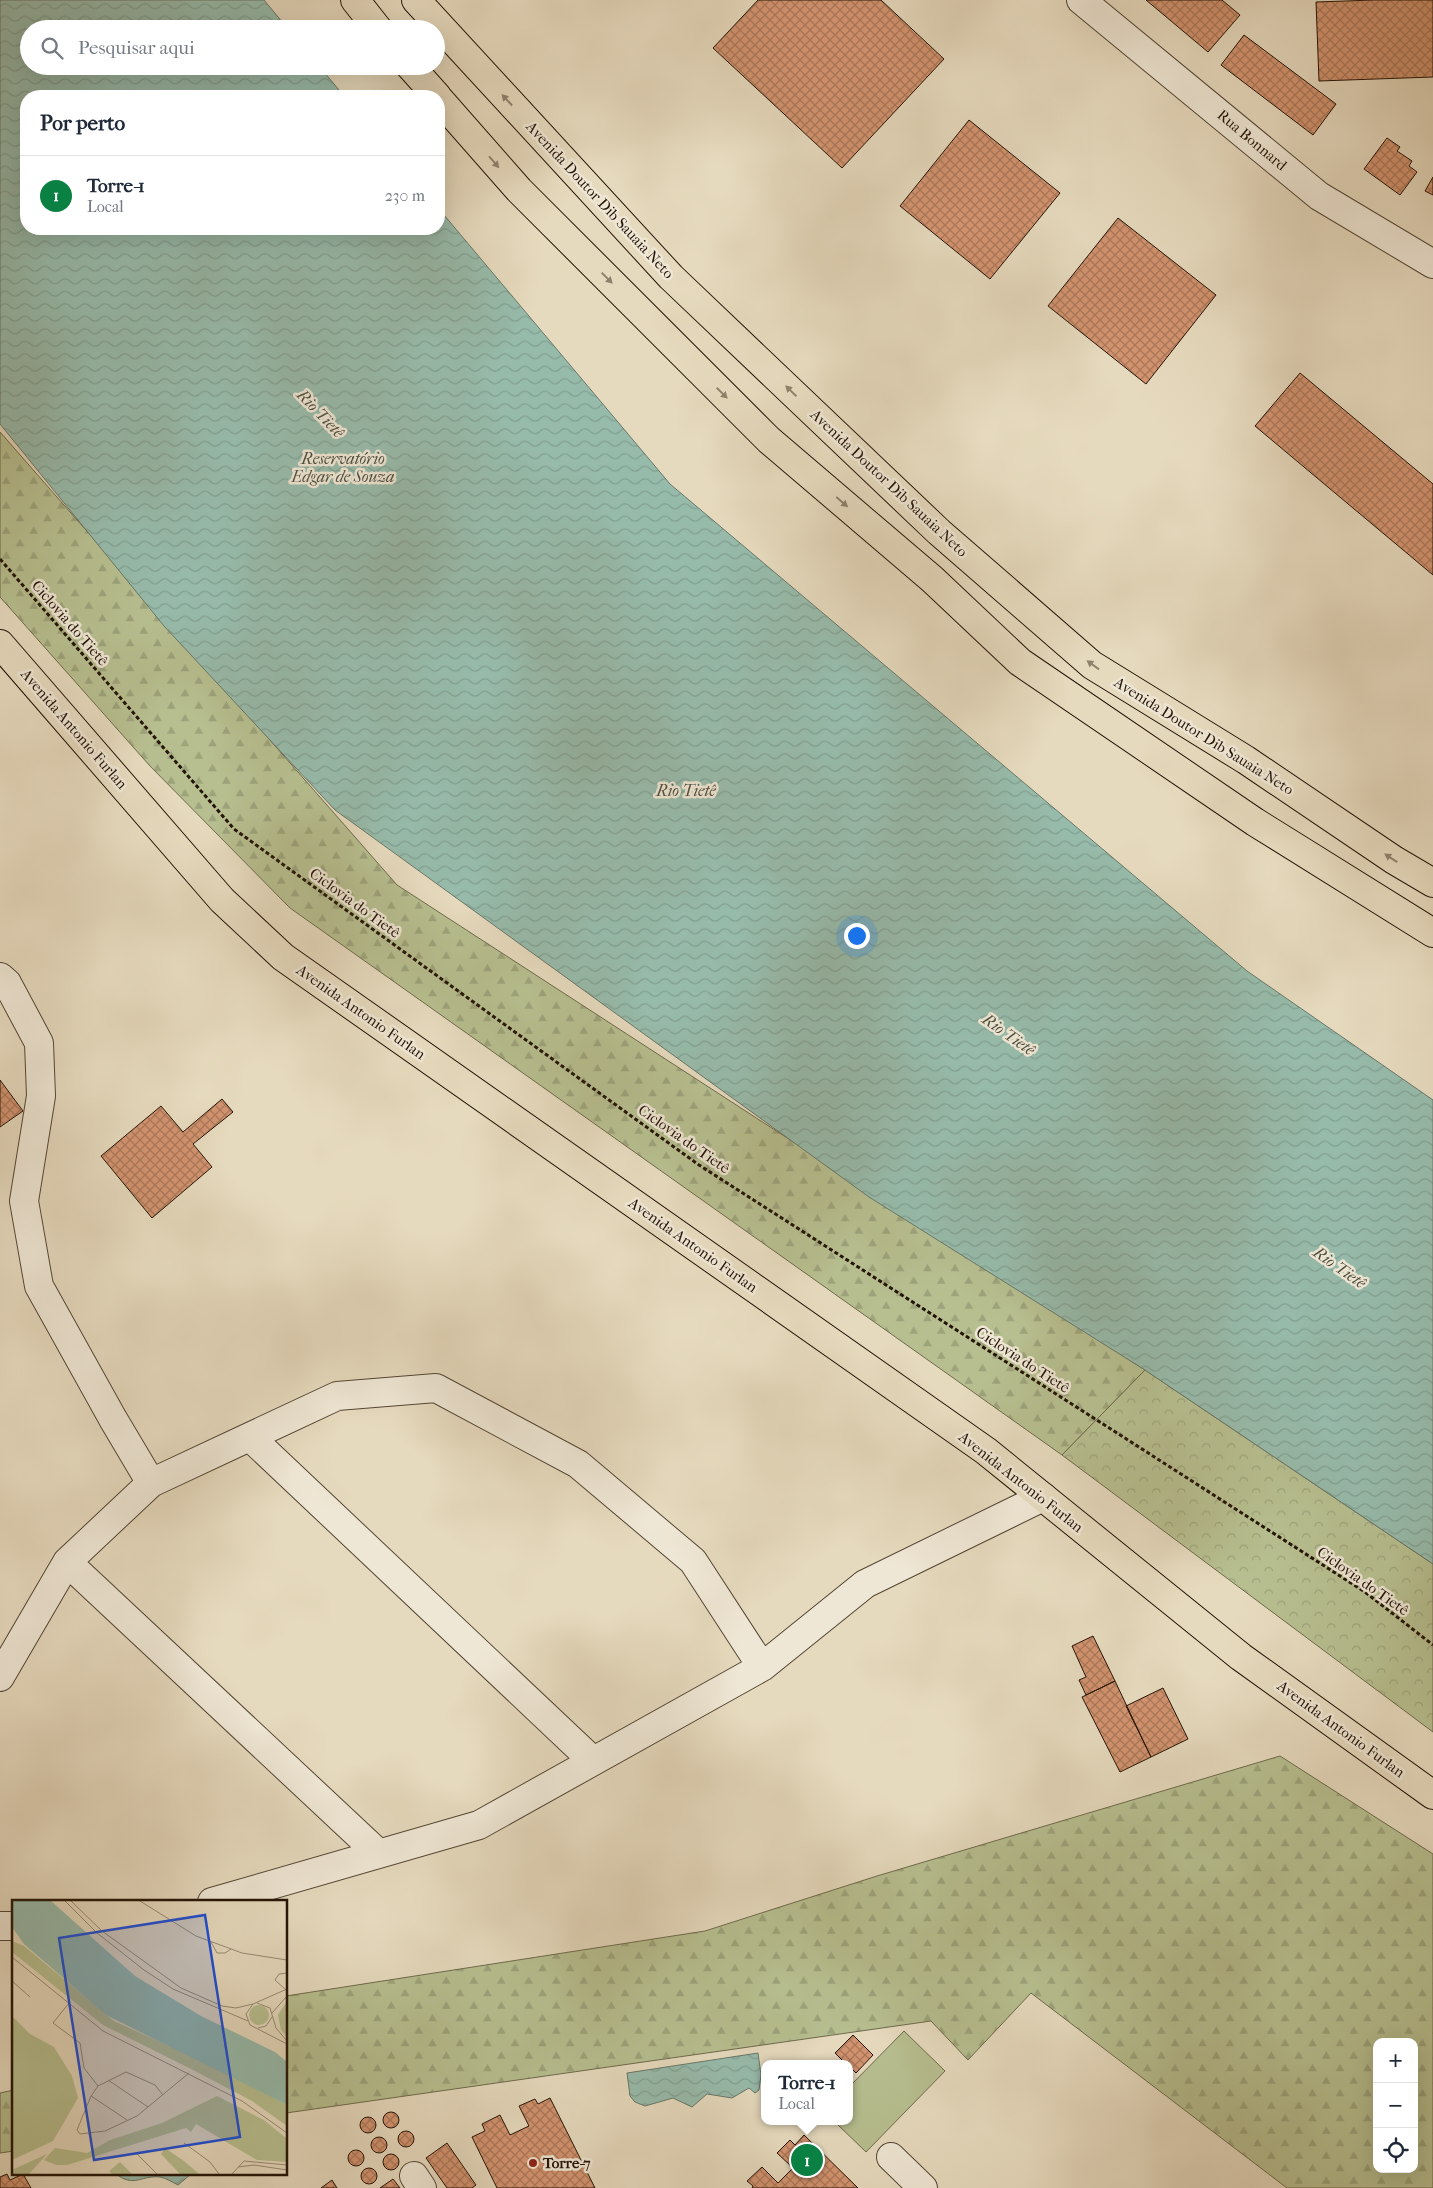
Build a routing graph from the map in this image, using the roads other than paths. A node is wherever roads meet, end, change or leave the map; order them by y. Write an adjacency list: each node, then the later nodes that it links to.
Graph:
1 (355, 0): 4 (main road)
2 (416, 0): 5 (main road, Avenida Doutor Dib Sauaia Neto, one-way to 2)
3 (1081, 0): 10 (lane, Rua Bonnard)
4 (371, 20)
5 (434, 20)
6 (445, 32): 12 (main road, Avenida Doutor Dib Sauaia Neto, one-way to 6)
7 (418, 75): 8 (main road)
8 (432, 90)
9 (445, 105): 13 (main road, one-way to 13)
10 (1433, 264)
11 (0, 644): 17 (main road, Avenida Antonio Furlan)
12 (1433, 883)
13 (1433, 934)
14 (0, 977): 16 (lane)
15 (250, 1437): 16 (lane); 19 (lane); 21 (lane)
16 (151, 1483): 18 (lane)
17 (1043, 1497): 19 (lane); 22 (main road, Avenida Antonio Furlan)
18 (66, 1562): 20 (lane); 23 (lane)
19 (762, 1667): 21 (lane)
20 (0, 1677)
21 (593, 1761): 23 (lane)
22 (1433, 1795)
23 (379, 1854): 24 (lane)
24 (219, 1900)
25 (891, 2157): 26 (lane)
26 (923, 2188)

